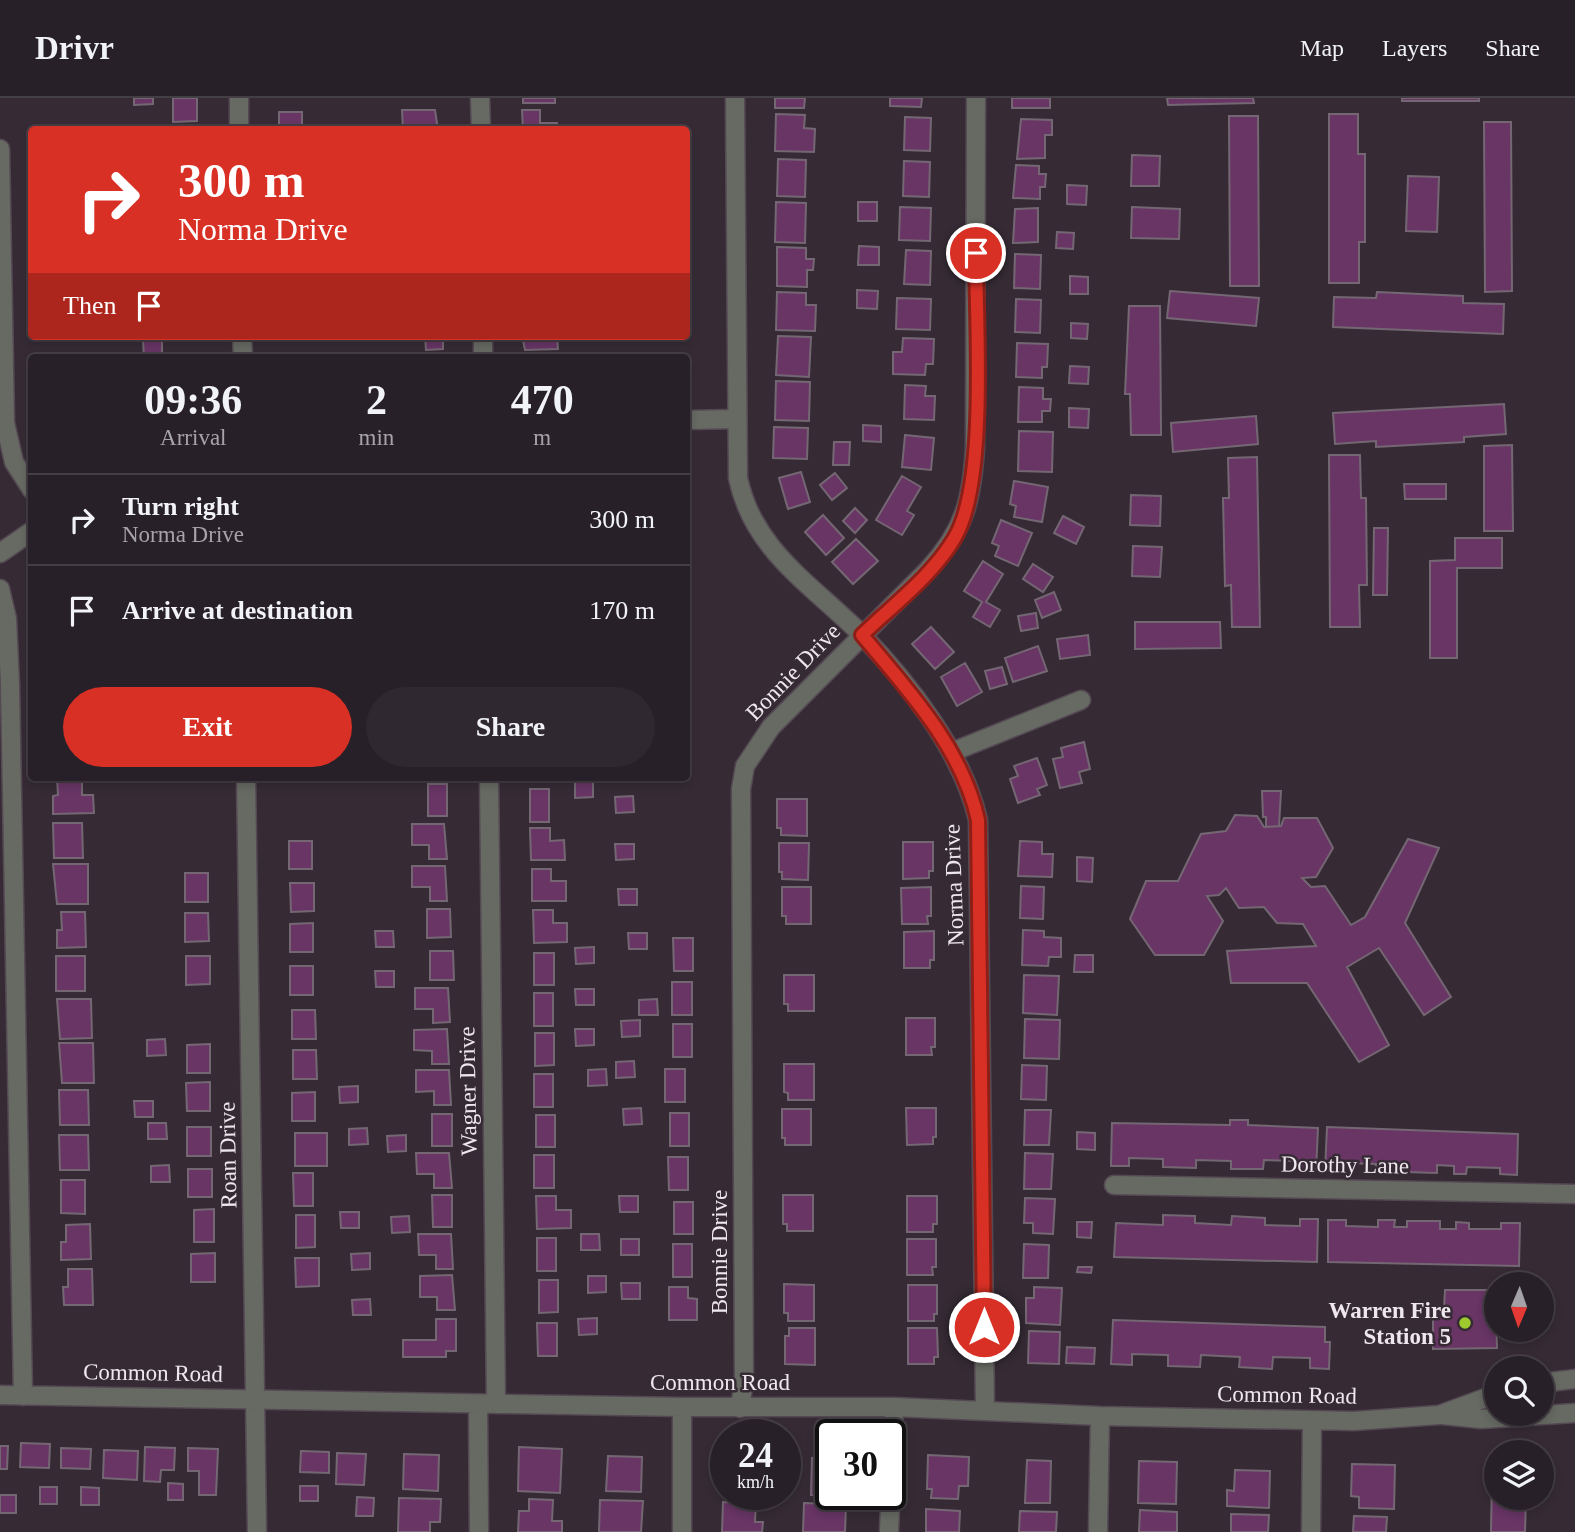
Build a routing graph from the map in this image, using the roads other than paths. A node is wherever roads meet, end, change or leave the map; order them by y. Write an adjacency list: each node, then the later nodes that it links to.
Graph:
1 (239, 98): 5 (street)
2 (480, 98): 6 (street)
3 (735, 98): 8 (street, Bonnie Drive)
4 (976, 98): 14 (street)
5 (239, 126)
6 (481, 126)
7 (0, 149): 10 (street)
8 (737, 419): 9 (street); 14 (street, Bonnie Drive)
9 (690, 420)
10 (28, 484)
11 (28, 534): 12 (street)
12 (0, 553)
13 (0, 589): 24 (street)
14 (862, 635): 16 (street, Norma Drive); 30 (street, Bonnie Drive)
15 (1081, 699): 16 (street)
16 (952, 752): 31 (street, Norma Drive)
17 (246, 781): 26 (street, Roan Drive)
18 (489, 781): 27 (street, Wagner Drive)
19 (1114, 1185): 20 (street, Dorothy Lane)
20 (1575, 1194)
21 (1575, 1379): 22 (street)
22 (1554, 1382)
23 (0, 1395): 24 (street, Common Road)
24 (23, 1396): 26 (street, Common Road)
25 (1484, 1398): 33 (street, Common Road)
26 (257, 1399): 27 (street, Common Road); 36 (street, Roan Drive)
27 (487, 1404): 28 (street, Common Road); 37 (street, Wagner Drive)
28 (682, 1407): 30 (street, Common Road); 38 (street)
29 (894, 1407): 30 (street, Common Road); 31 (street, Common Road); 39 (street)
30 (740, 1408)
31 (985, 1410): 34 (street, Common Road)
32 (1575, 1413): 33 (street, Common Road)
33 (1439, 1415): 35 (street, Common Road)
34 (1100, 1416): 35 (street, Common Road); 40 (street)
35 (1312, 1421): 41 (street)
36 (257, 1532)
37 (479, 1532)
38 (682, 1532)
39 (889, 1532)
40 (1098, 1532)
41 (1311, 1532)

